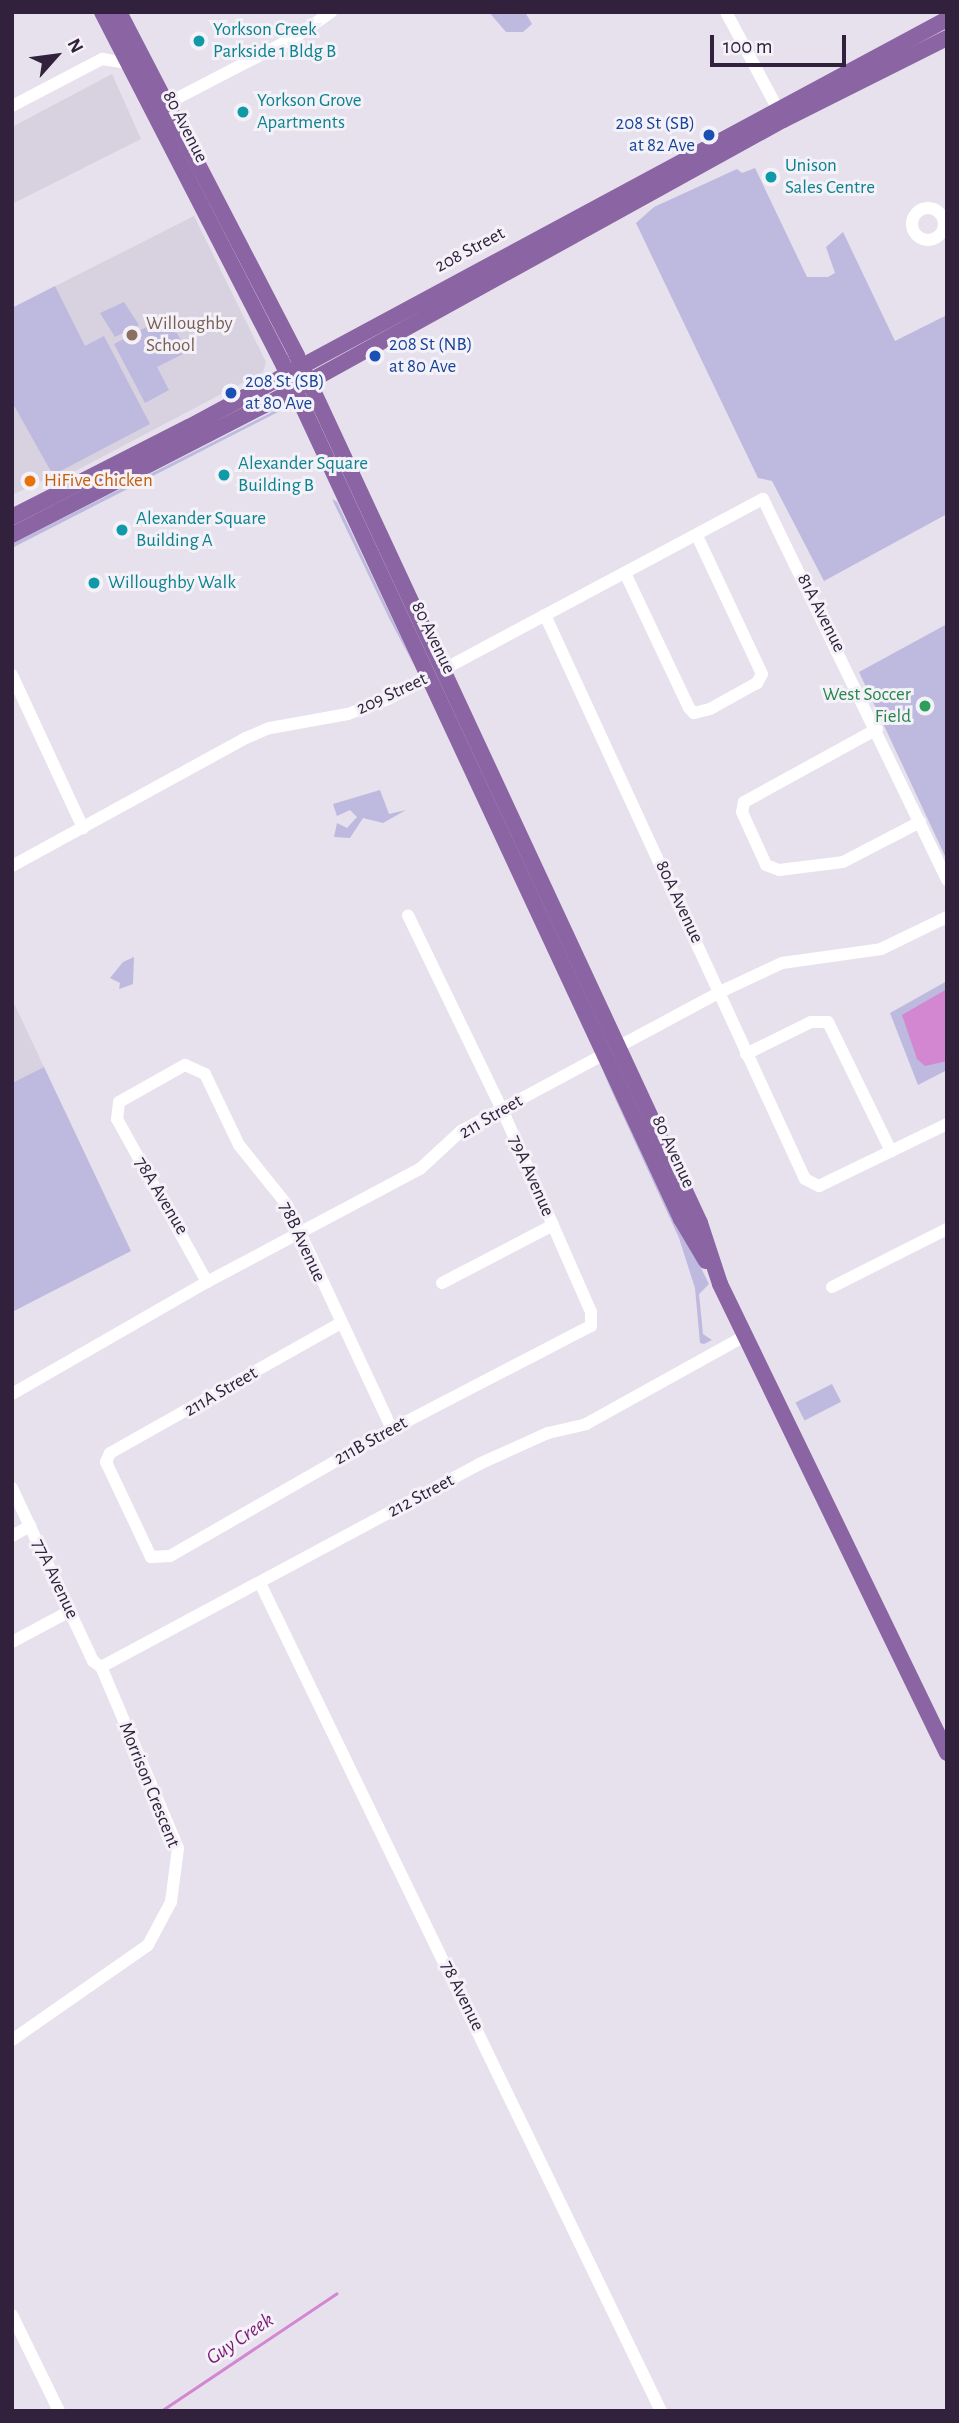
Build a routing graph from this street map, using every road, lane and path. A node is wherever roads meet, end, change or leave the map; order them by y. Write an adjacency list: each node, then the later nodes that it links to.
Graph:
1 (102, 12): 7 (main road, 80 Avenue)
2 (118, 12): 10 (main road, 80 Avenue)
3 (331, 12): 10 (street)
4 (726, 12): 12 (street)
5 (947, 19): 12 (main road, 208 Street)
6 (947, 38): 12 (main road, 208 Street)
7 (117, 41): 8 (street); 9 (main road, 80 Avenue)
8 (102, 59): 9 (street); 11 (street)
9 (128, 63): 15 (main road, 80 Avenue)
10 (166, 104): 15 (main road, 80 Avenue)
11 (12, 106)
12 (780, 114): 15 (main road, 208 Street)
13 (942, 209): 14 (street); 14 (street)
14 (945, 223)
15 (298, 378): 17 (main road, 208 Street); 18 (main road, 208 Street); 22 (main road, 80 Avenue)
16 (763, 499): 19 (street, 209 Street); 24 (street, 81A Avenue)
17 (12, 517)
18 (12, 535)
19 (697, 536): 20 (street, 209 Street); 20 (street)
20 (625, 573): 21 (street, 209 Street)
21 (545, 615): 22 (street, 209 Street); 31 (street, 80A Avenue)
22 (435, 674): 26 (street, 209 Street); 32 (main road, 80 Avenue)
23 (12, 676): 26 (street)
24 (877, 729): 25 (street, 81A Avenue); 25 (street)
25 (920, 822): 28 (street, 81A Avenue)
26 (83, 828): 27 (street, 209 Street)
27 (12, 866)
28 (947, 880)
29 (408, 915): 34 (street, 79A Avenue)
30 (947, 917): 31 (street, 211 Street)
31 (720, 992): 32 (street, 211 Street); 33 (street, 80A Avenue)
32 (612, 1051): 34 (street, 211 Street); 46 (main road, 80 Avenue)
33 (746, 1054): 37 (street); 37 (street, 80A Avenue)
34 (502, 1109): 38 (street, 79A Avenue); 40 (street, 211 Street)
35 (116, 1110): 40 (street, 78B Avenue); 41 (street, 78A Avenue)
36 (947, 1124): 37 (street)
37 (891, 1151)
38 (553, 1225): 42 (street); 45 (street, 79A Avenue)
39 (947, 1229): 43 (street)
40 (300, 1233): 41 (street, 211 Street); 44 (street, 78B Avenue)
41 (207, 1282): 47 (street, 211 Street)
42 (442, 1283)
43 (832, 1287)
44 (339, 1324): 48 (street, 78B Avenue); 52 (street, 211A Street)
45 (591, 1326): 48 (street, 211B Street)
46 (745, 1336): 53 (street, 212 Street); 57 (main road, 80 Avenue)
47 (14, 1389)
48 (392, 1429): 52 (street, 211B Street)
49 (12, 1488): 50 (street, 77A Avenue)
50 (30, 1526): 51 (street); 54 (street, 77A Avenue)
51 (12, 1536)
52 (154, 1558)
53 (260, 1583): 56 (street, 212 Street); 61 (street, 78 Avenue)
54 (70, 1611): 55 (street); 56 (street, 77A Avenue)
55 (12, 1642)
56 (101, 1667): 58 (street, Morrison Crescent)
57 (947, 1753)
58 (12, 2040)
59 (12, 2315): 60 (street)
60 (59, 2411)
61 (661, 2411)

